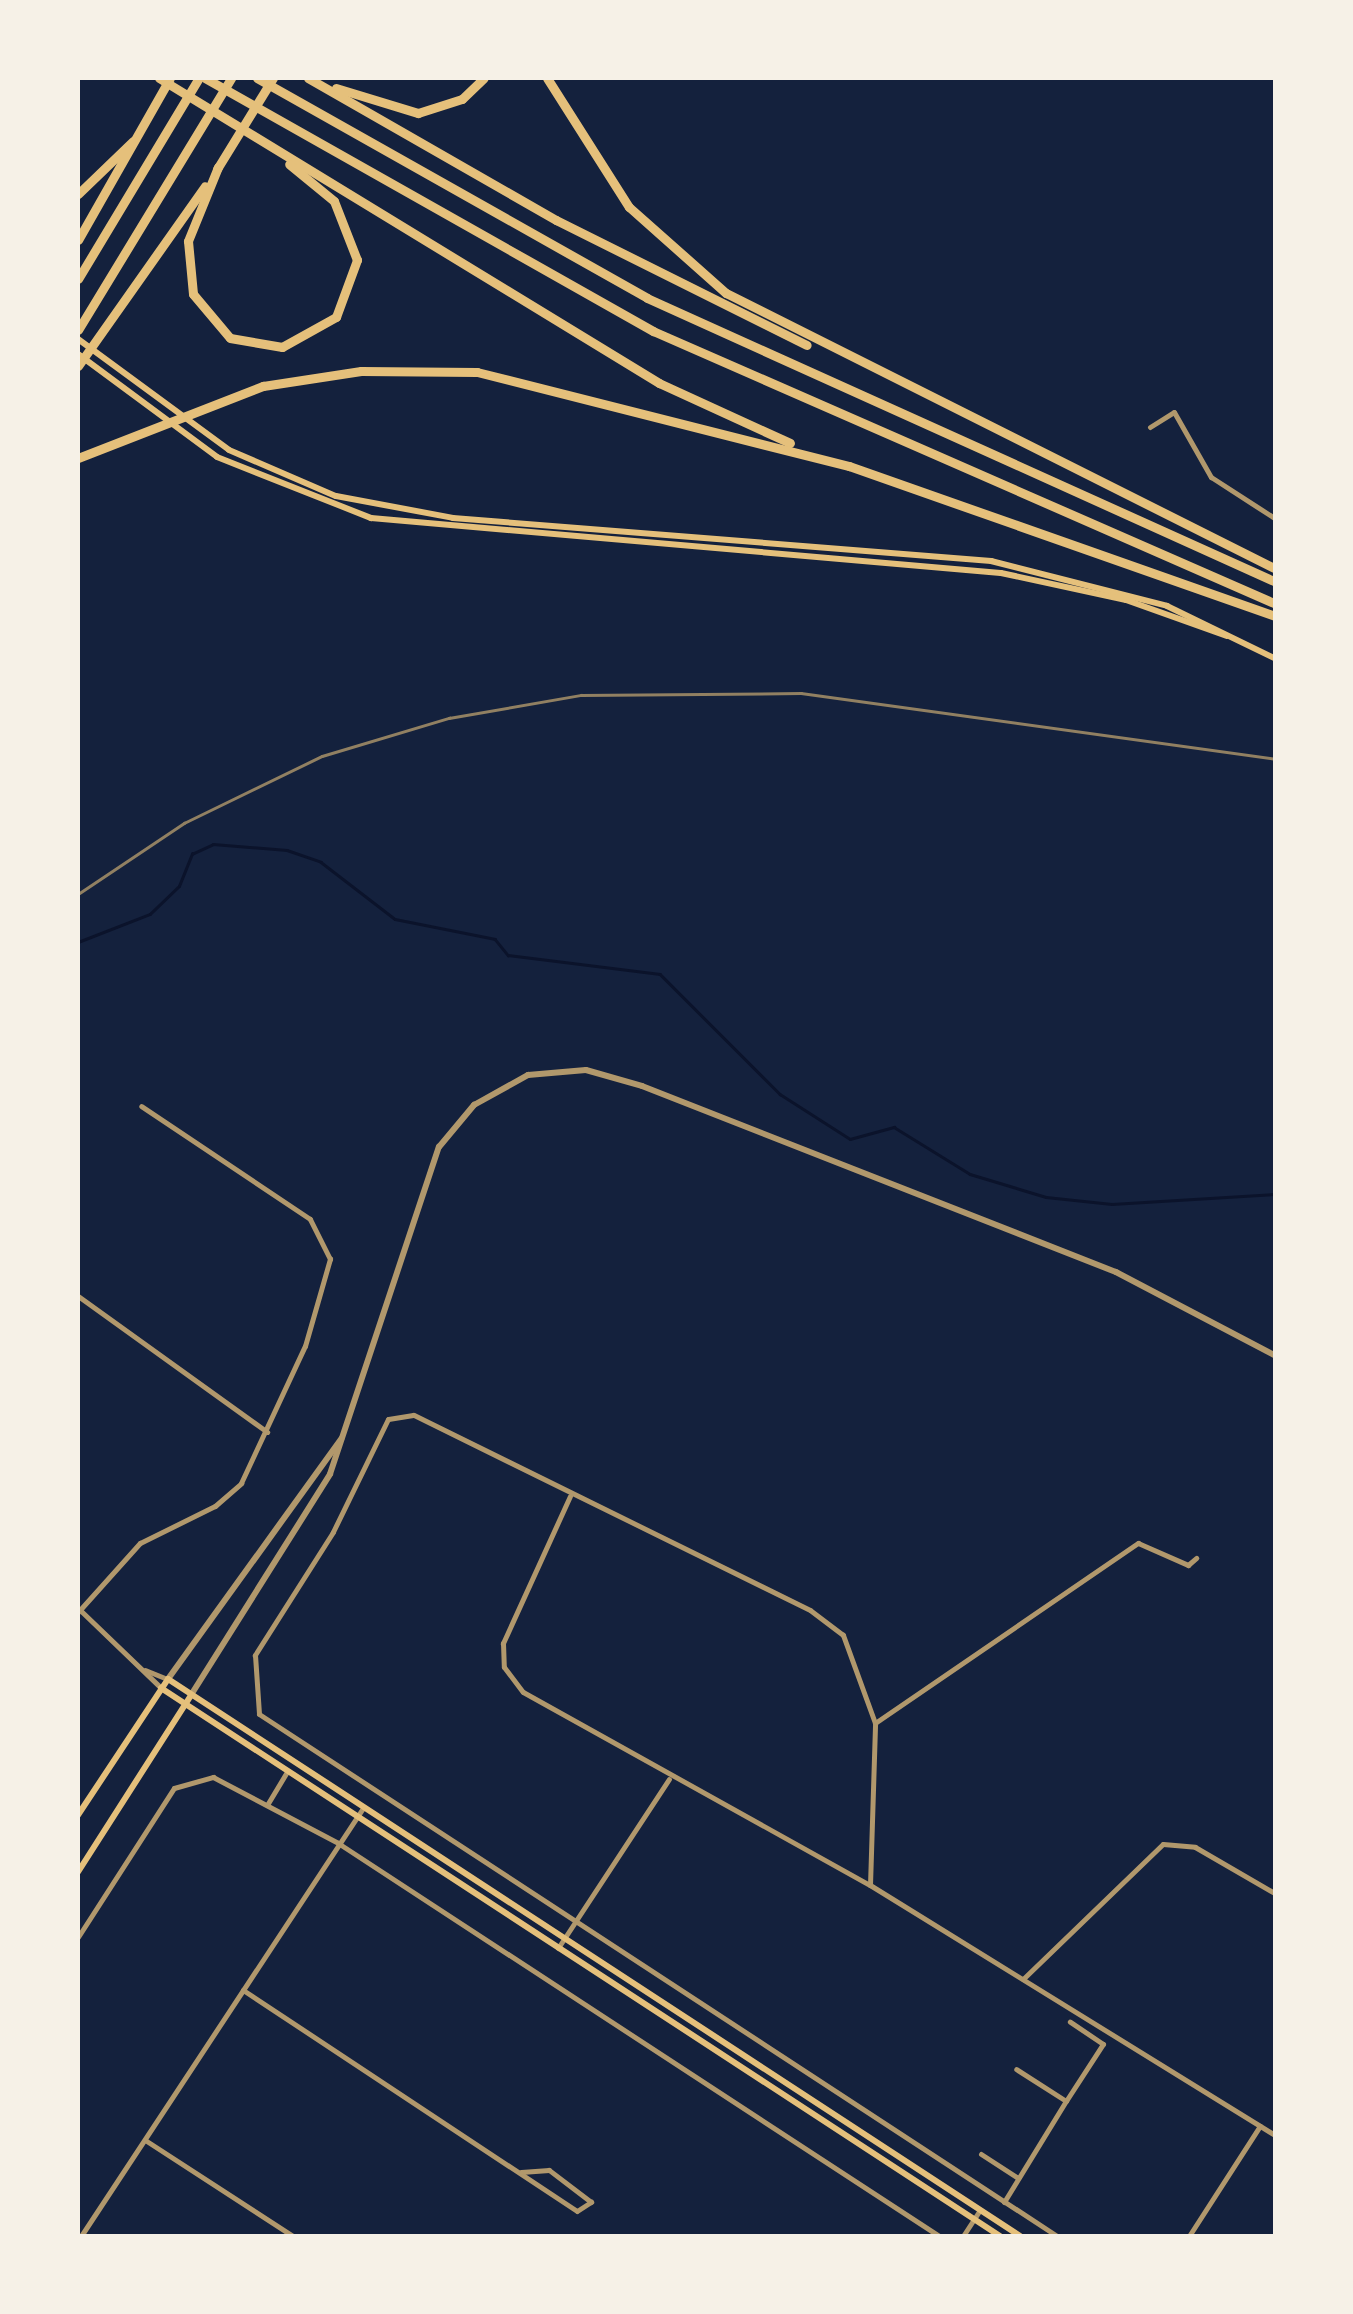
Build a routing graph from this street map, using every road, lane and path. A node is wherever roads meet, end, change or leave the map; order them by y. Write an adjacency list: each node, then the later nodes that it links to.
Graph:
1 (156, 78): 12 (highway)
2 (170, 78): 11 (highway)
3 (202, 78): 16 (highway); 28 (highway)
4 (231, 78): 17 (highway)
5 (257, 78): 27 (highway)
6 (273, 78): 13 (highway)
7 (308, 78): 21 (highway)
8 (316, 78): 9 (highway)
9 (484, 78)
10 (548, 78): 21 (highway)
11 (149, 118): 14 (highway); 15 (highway)
12 (242, 130): 13 (highway); 24 (highway)
13 (220, 164): 20 (highway)
14 (78, 194)
15 (78, 240)
16 (78, 279)
17 (78, 330)
18 (78, 339): 30 (main road)
19 (78, 354): 30 (main road)
20 (78, 366)
21 (892, 384): 26 (highway)
22 (1150, 427): 25 (street)
23 (78, 458): 24 (highway)
24 (849, 466): 29 (highway)
25 (1276, 519)
26 (1276, 570)
27 (1276, 582)
28 (1276, 604)
29 (1276, 616)
30 (1252, 645): 31 (main road)
31 (1276, 659)
32 (141, 1106): 36 (street)
33 (78, 1296): 36 (street)
34 (1276, 1356): 35 (street)
35 (347, 1429): 41 (street); 43 (street)
36 (267, 1432): 39 (street)
37 (571, 1495): 45 (street); 47 (street); 56 (street)
38 (1196, 1558): 45 (street)
39 (78, 1610): 40 (street)
40 (142, 1669): 41 (street); 42 (street)
41 (168, 1679): 42 (main road); 43 (main road)
42 (161, 1688): 44 (main road); 50 (main road)
43 (191, 1695): 44 (main road); 49 (main road)
44 (184, 1704): 46 (main road); 53 (main road)
45 (876, 1723): 54 (street)
46 (287, 1772): 48 (street); 51 (main road)
47 (669, 1778): 54 (street); 56 (street)
48 (267, 1805): 52 (street); 57 (street)
49 (363, 1808): 51 (street); 58 (main road)
50 (78, 1815)
51 (356, 1817): 52 (street); 59 (main road)
52 (338, 1843): 61 (street); 76 (street)
53 (78, 1872)
54 (870, 1884): 60 (street)
55 (1276, 1894): 60 (street)
56 (575, 1922): 58 (street); 71 (street)
57 (78, 1936)
58 (564, 1940): 59 (street); 72 (main road)
59 (558, 1948): 73 (main road)
60 (1024, 1979): 65 (street)
61 (243, 1990): 67 (street); 69 (street)
62 (1070, 2022): 64 (street)
63 (1016, 2069): 64 (street)
64 (1066, 2101): 70 (street)
65 (1260, 2126): 66 (street); 81 (street)
66 (1276, 2136)
67 (145, 2140): 74 (street); 75 (street)
68 (981, 2154): 70 (street)
69 (520, 2172): 69 (street)
70 (1018, 2178): 71 (street)
71 (1004, 2202): 80 (street)
72 (980, 2210): 73 (street); 79 (main road)
73 (974, 2219): 77 (street); 78 (main road)
74 (82, 2236)
75 (292, 2236)
76 (940, 2236)
77 (963, 2236)
78 (1000, 2236)
79 (1020, 2236)
80 (1057, 2236)
81 (1189, 2236)

